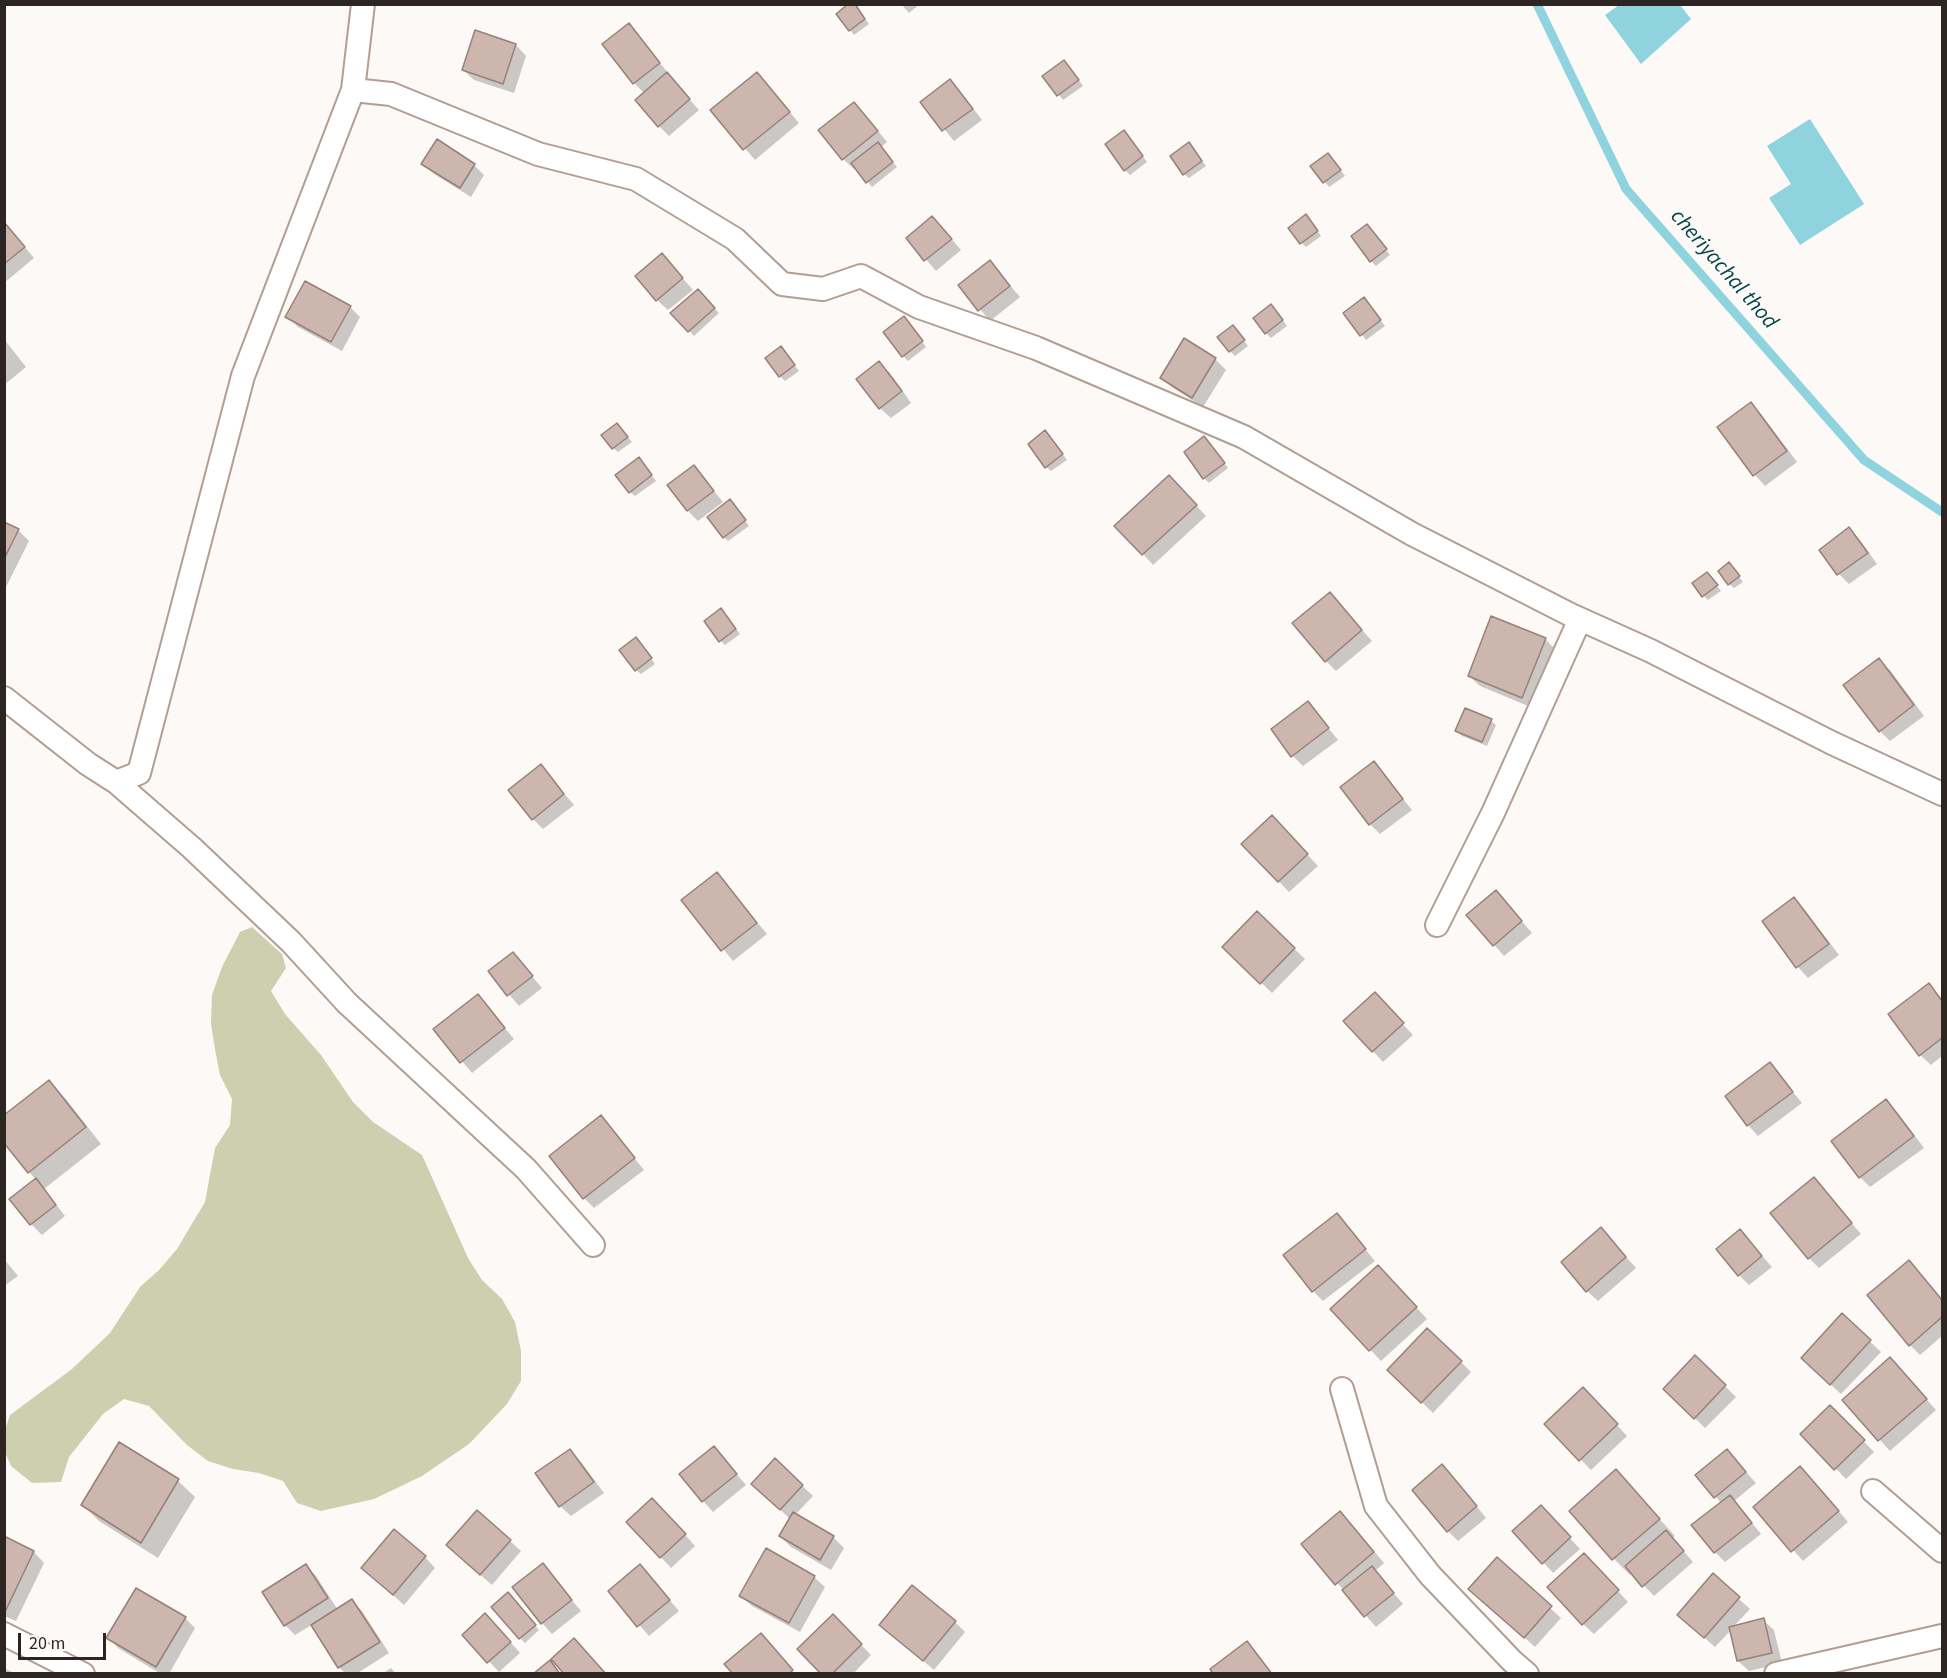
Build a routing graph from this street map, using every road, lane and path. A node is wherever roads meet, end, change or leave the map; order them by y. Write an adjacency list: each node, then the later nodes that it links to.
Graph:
1 (363, 4): 2 (street)
2 (353, 90): 3 (street); 5 (street)
3 (1580, 619): 6 (street); 7 (street)
4 (4, 698): 5 (street)
5 (116, 782): 8 (street)
6 (1942, 794)
7 (1437, 925)
8 (593, 1245)
9 (1342, 1389): 15 (street)
10 (1873, 1491): 11 (street)
11 (1942, 1551)
12 (4, 1634): 14 (street)
13 (1942, 1636): 16 (street)
14 (83, 1674)
15 (1527, 1674)
16 (1776, 1674)

